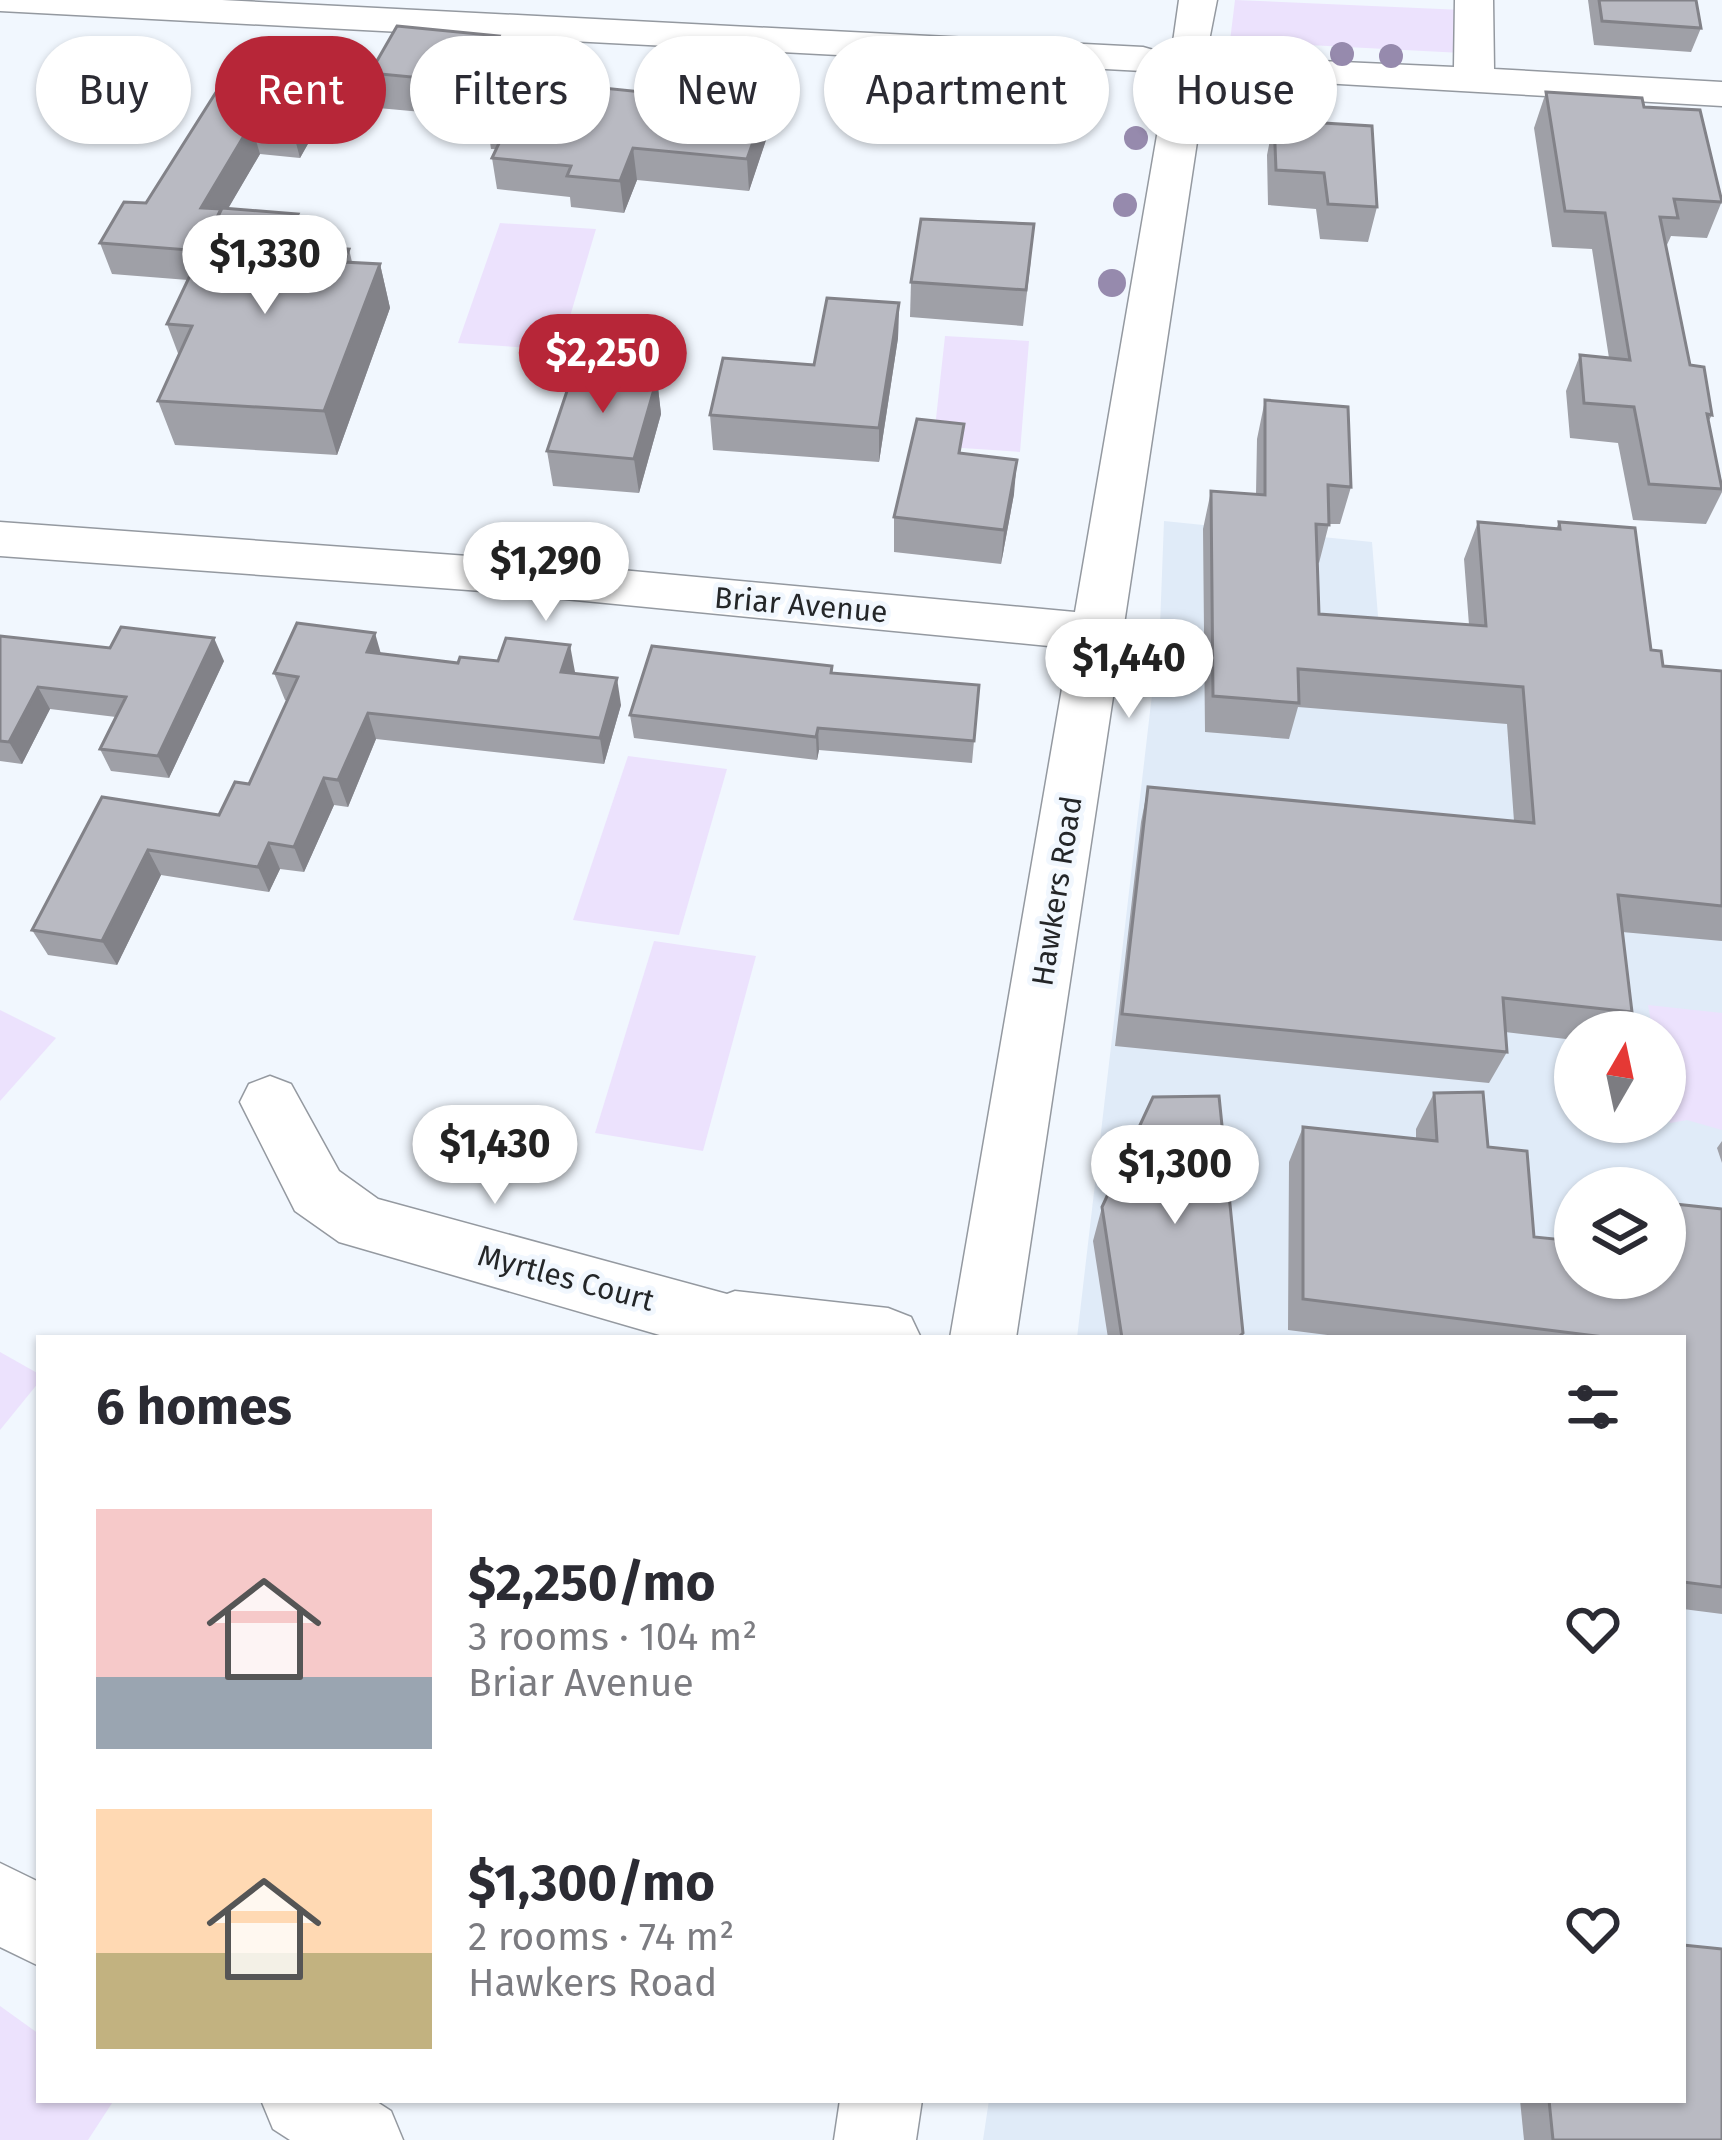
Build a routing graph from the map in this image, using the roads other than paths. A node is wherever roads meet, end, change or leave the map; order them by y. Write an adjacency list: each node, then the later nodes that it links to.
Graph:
1 (0, 0): 5 (street)
2 (1198, 0): 4 (street, Hawkers Road)
3 (1474, 0): 7 (street)
4 (1190, 36)
5 (1133, 62)
6 (1337, 72): 7 (street)
7 (1474, 79): 8 (street)
8 (1722, 94)
9 (1172, 144): 11 (street, Hawkers Road)
10 (0, 539): 11 (street, Briar Avenue)
11 (1099, 633): 16 (street, Hawkers Road)
12 (270, 1102): 13 (street, Myrtles Court)
13 (711, 1318): 14 (street, Myrtles Court); 15 (street, Myrtles Court)
14 (767, 1335)
15 (861, 1335)
16 (983, 1335)
17 (0, 1902): 18 (street)
18 (36, 1925)
19 (306, 2103): 21 (street)
20 (880, 2103): 22 (street)
21 (362, 2140)
22 (875, 2140)

